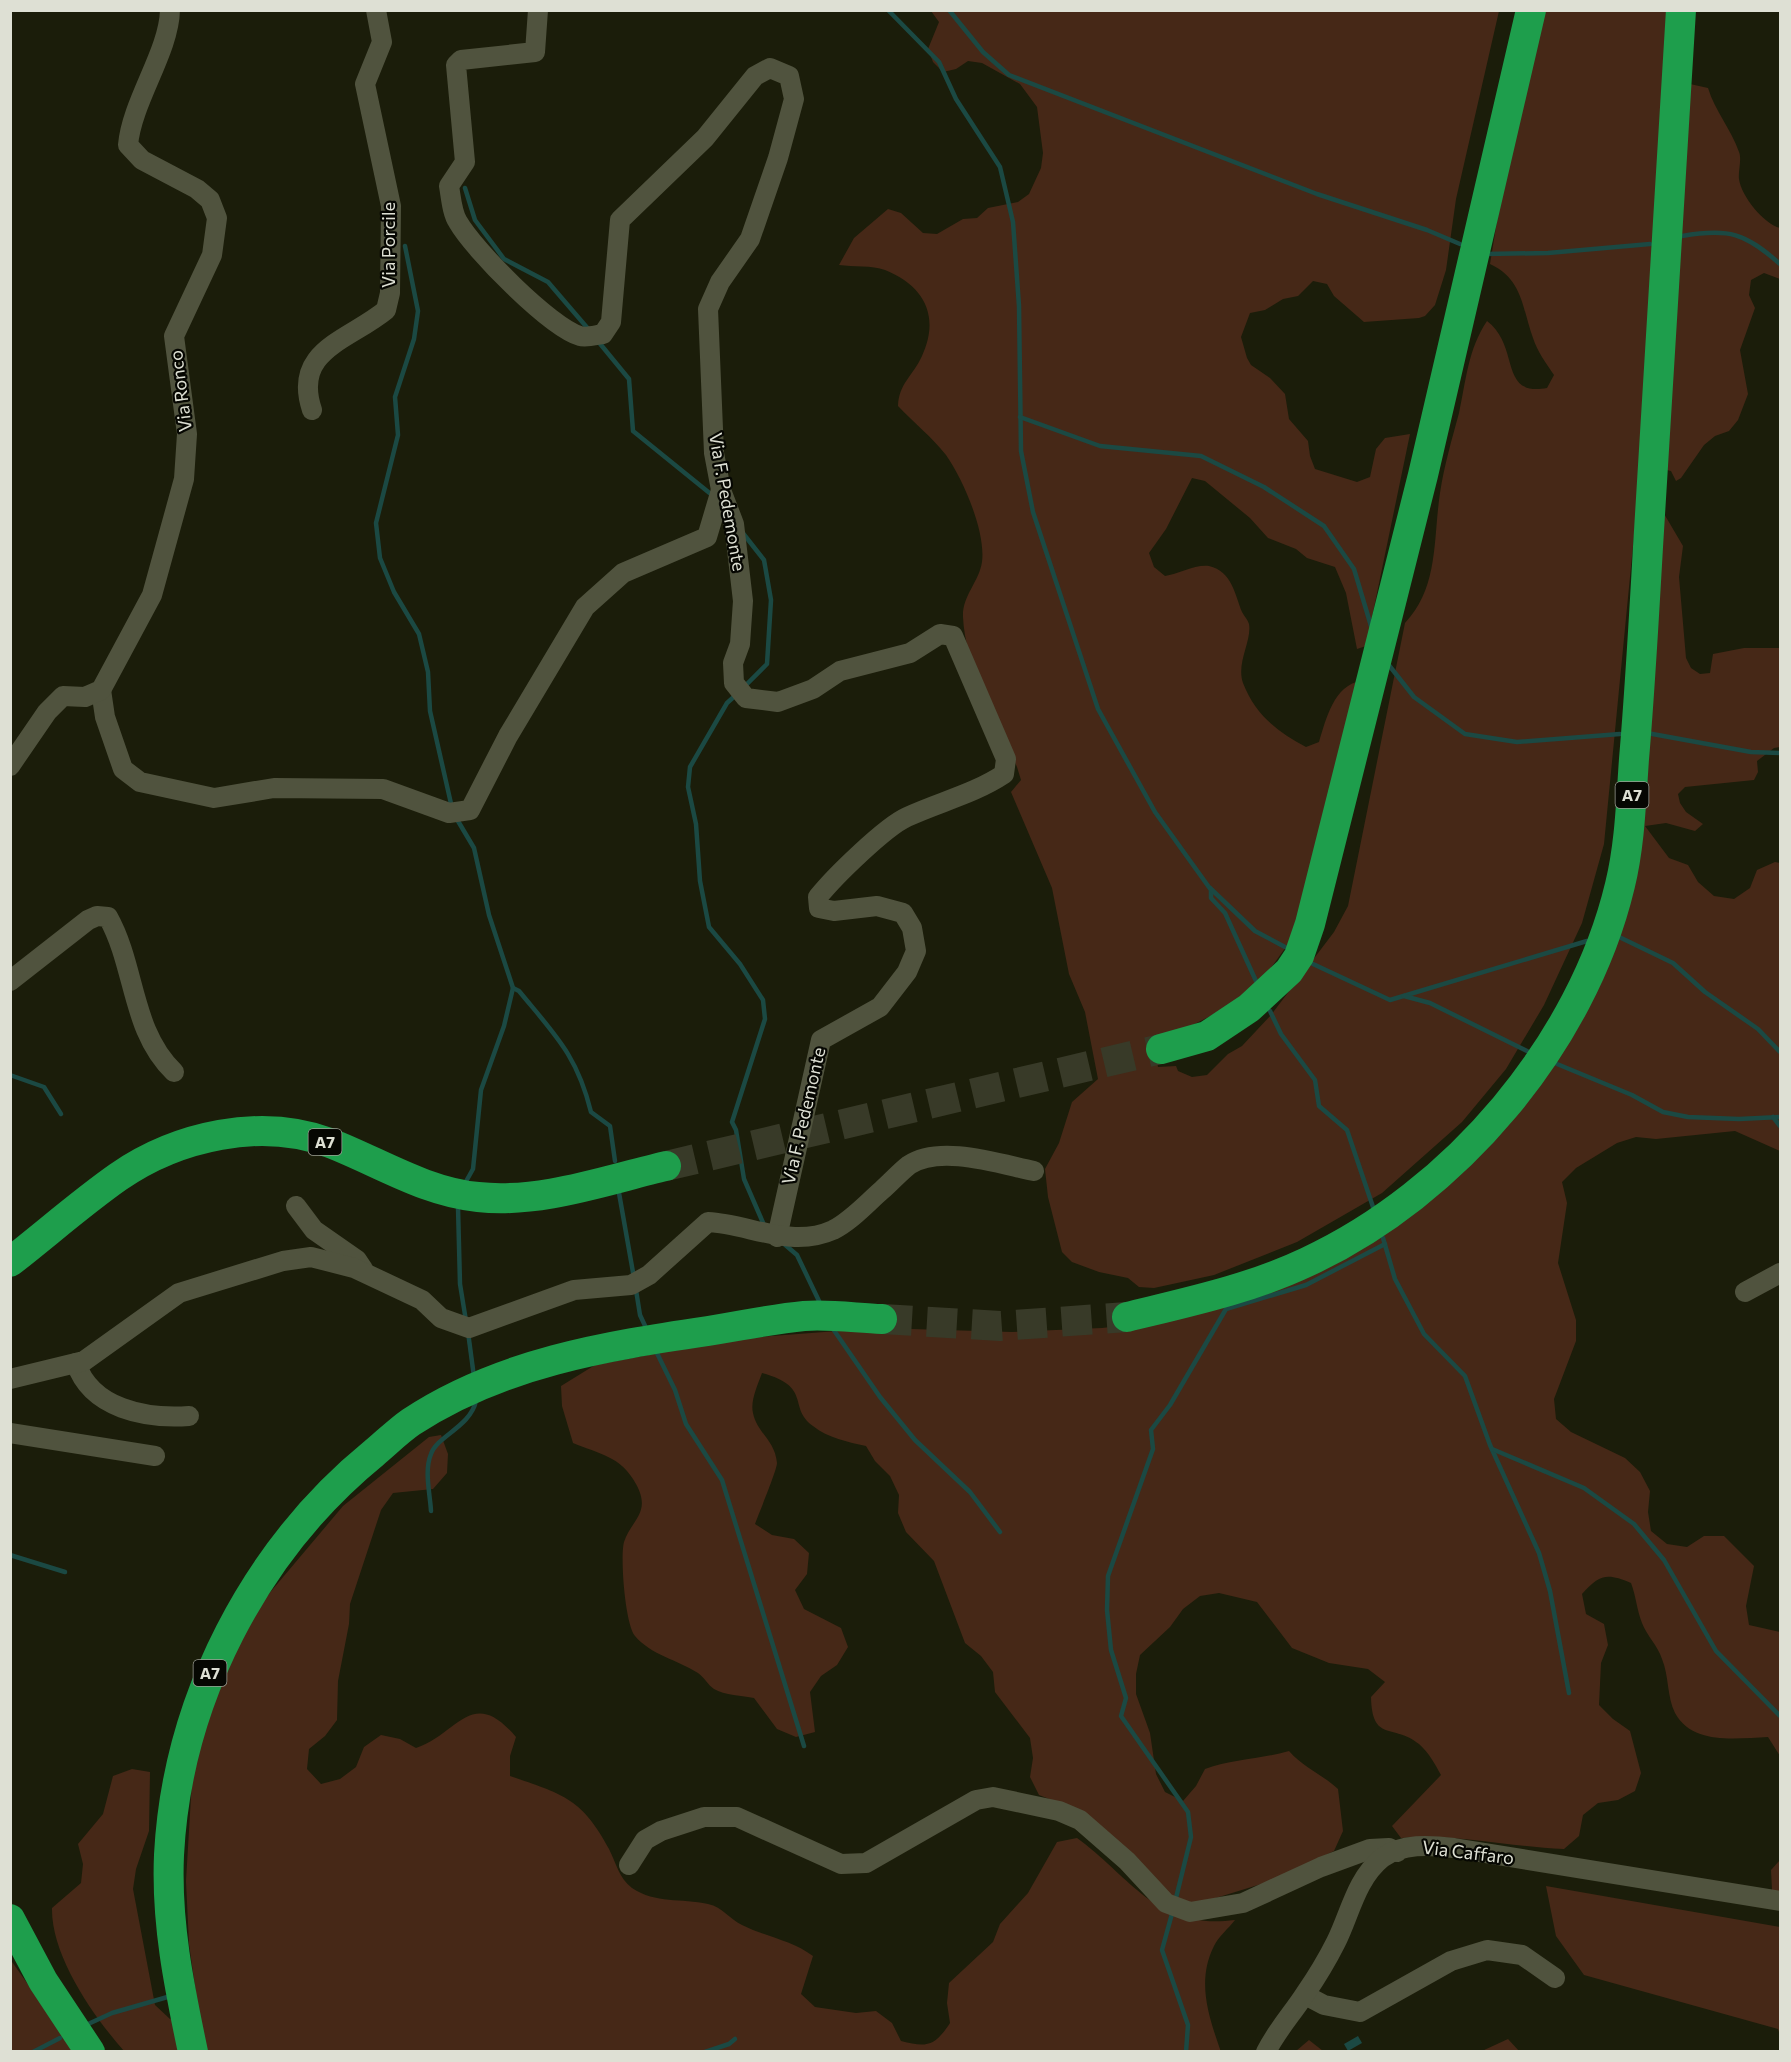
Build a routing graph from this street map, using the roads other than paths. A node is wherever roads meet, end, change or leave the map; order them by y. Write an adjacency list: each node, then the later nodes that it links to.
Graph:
1 (170, 10): 8 (street, Via Ronco)
2 (376, 10): 6 (street, Via Porcile)
3 (538, 10): 7 (street, Via F. Pedemonte)
4 (1531, 10): 11 (highway)
5 (1681, 10): 21 (highway, A7)
6 (312, 410)
7 (721, 490): 8 (street); 16 (street, Via F. Pedemonte)
8 (100, 690): 9 (street)
9 (10, 766)
10 (10, 981): 12 (street)
11 (1161, 1049)
12 (174, 1072)
13 (666, 1166): 17 (highway, A7)
14 (1034, 1171): 16 (street)
15 (296, 1206): 18 (street)
16 (777, 1237): 18 (street)
17 (10, 1262)
18 (366, 1273): 23 (street)
19 (1780, 1273): 20 (street)
20 (1745, 1292)
21 (1126, 1317)
22 (882, 1319): 35 (highway, A7)
23 (76, 1363): 24 (street); 25 (street)
24 (10, 1379)
25 (189, 1416)
26 (10, 1433): 27 (street)
27 (155, 1456)
28 (1396, 1852): 29 (street); 30 (street, Via Caffaro); 33 (street, Via Caffaro)
29 (629, 1865)
30 (1780, 1901)
31 (10, 1919): 34 (highway)
32 (1555, 1978): 33 (street)
33 (1305, 1995): 36 (street, Via Caffaro)
34 (90, 2052)
35 (193, 2052)
36 (1266, 2052)

